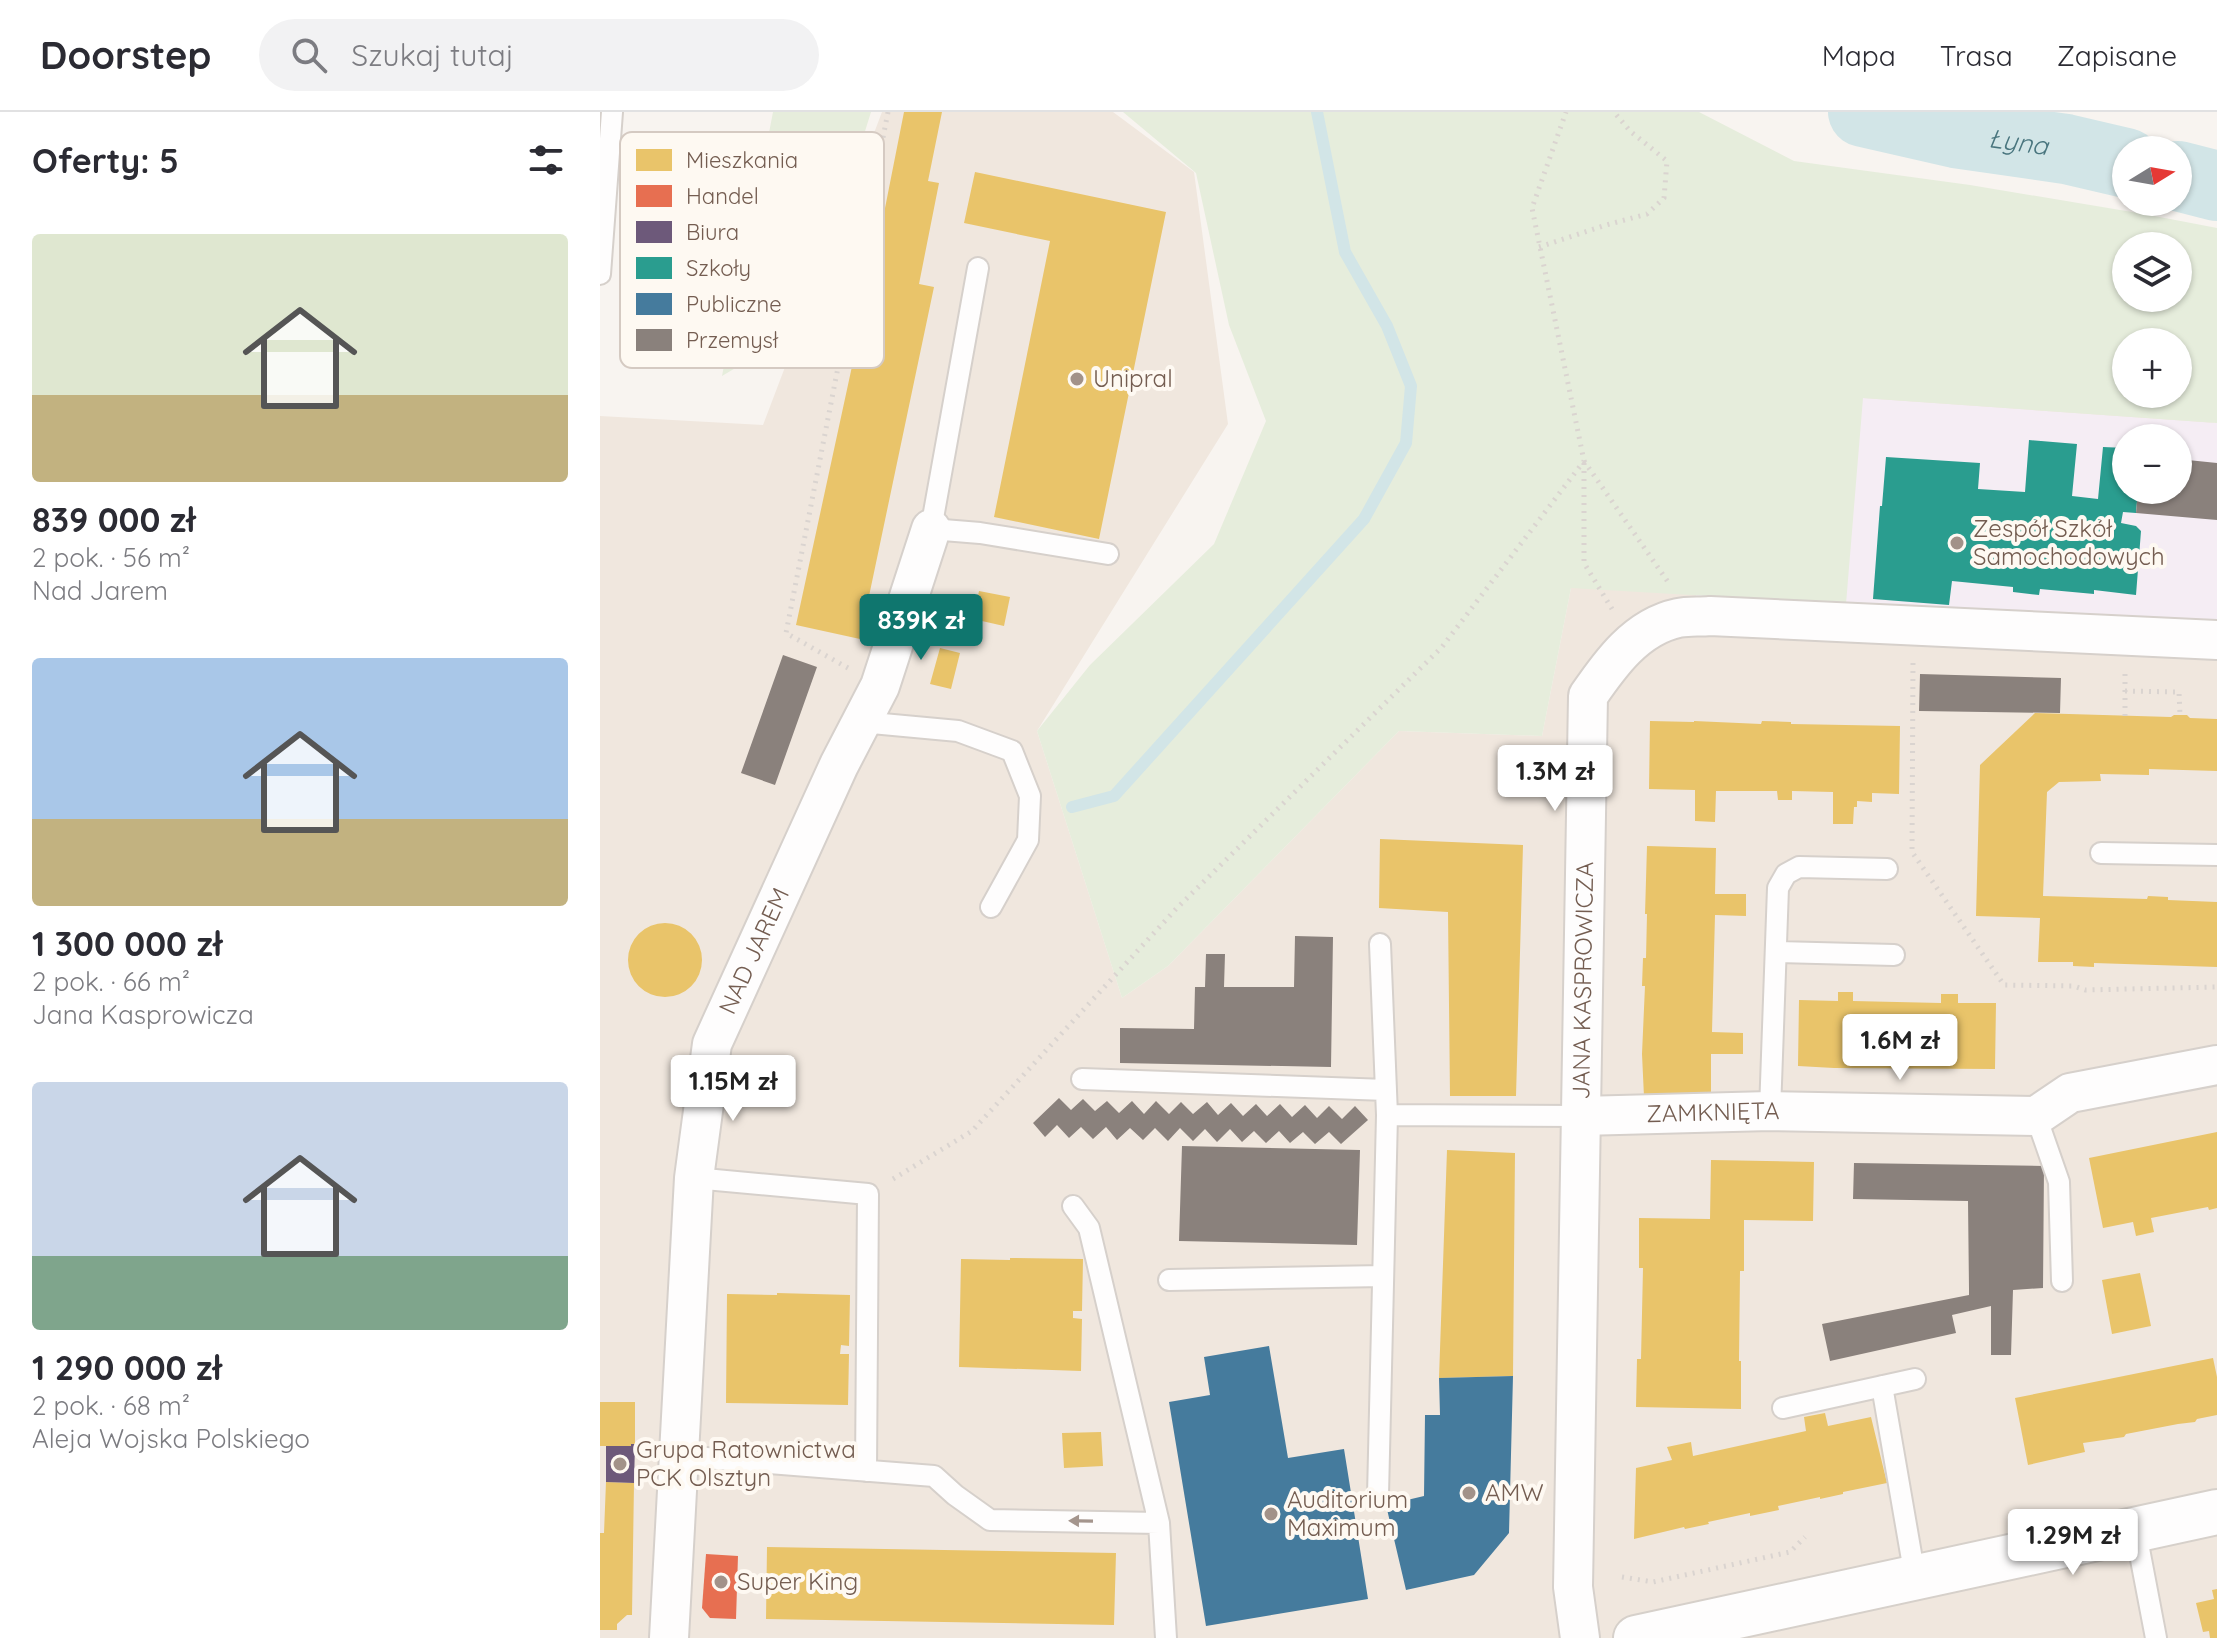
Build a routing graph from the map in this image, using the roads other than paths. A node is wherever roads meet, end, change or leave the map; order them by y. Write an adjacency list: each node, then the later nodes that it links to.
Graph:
1 (612, 112): 3 (lane)
2 (978, 268): 4 (lane)
3 (600, 274)
4 (931, 529): 5 (lane); 7 (street, NAD JAREM)
5 (1108, 554)
6 (2217, 640): 20 (street, JANA KASPROWICZA)
7 (861, 722): 11 (lane); 22 (street, NAD JAREM)
8 (2101, 853): 9 (lane)
9 (2217, 855)
10 (1887, 869): 13 (lane)
11 (991, 907)
12 (1380, 944): 17 (lane)
13 (1776, 952): 14 (lane); 18 (lane)
14 (1894, 955)
15 (2217, 1065): 21 (street)
16 (1082, 1079): 17 (lane)
17 (1386, 1090): 19 (lane)
18 (1770, 1111): 20 (street, ZAMKNIĘTA); 21 (street, ZAMKNIĘTA)
19 (1387, 1115): 20 (lane); 24 (lane)
20 (1581, 1116): 39 (street, JANA KASPROWICZA)
21 (2036, 1116): 26 (lane)
22 (694, 1178): 30 (street, NAD JAREM); 31 (lane)
23 (1073, 1206): 34 (lane)
24 (1383, 1276): 25 (lane); 32 (lane)
25 (1169, 1280)
26 (2062, 1281)
27 (1915, 1379): 28 (lane)
28 (1882, 1386): 29 (lane); 36 (lane)
29 (1783, 1408)
30 (680, 1456): 31 (lane); 37 (street, NAD JAREM)
31 (866, 1471): 34 (lane, one-way to 31)
32 (1378, 1495)
33 (2217, 1512): 35 (main road)
34 (1159, 1523): 38 (lane)
35 (2135, 1528): 36 (main road); 41 (lane)
36 (1915, 1577): 40 (main road)
37 (669, 1638)
38 (1166, 1638)
39 (1580, 1638)
40 (1636, 1638)
41 (2156, 1638)

